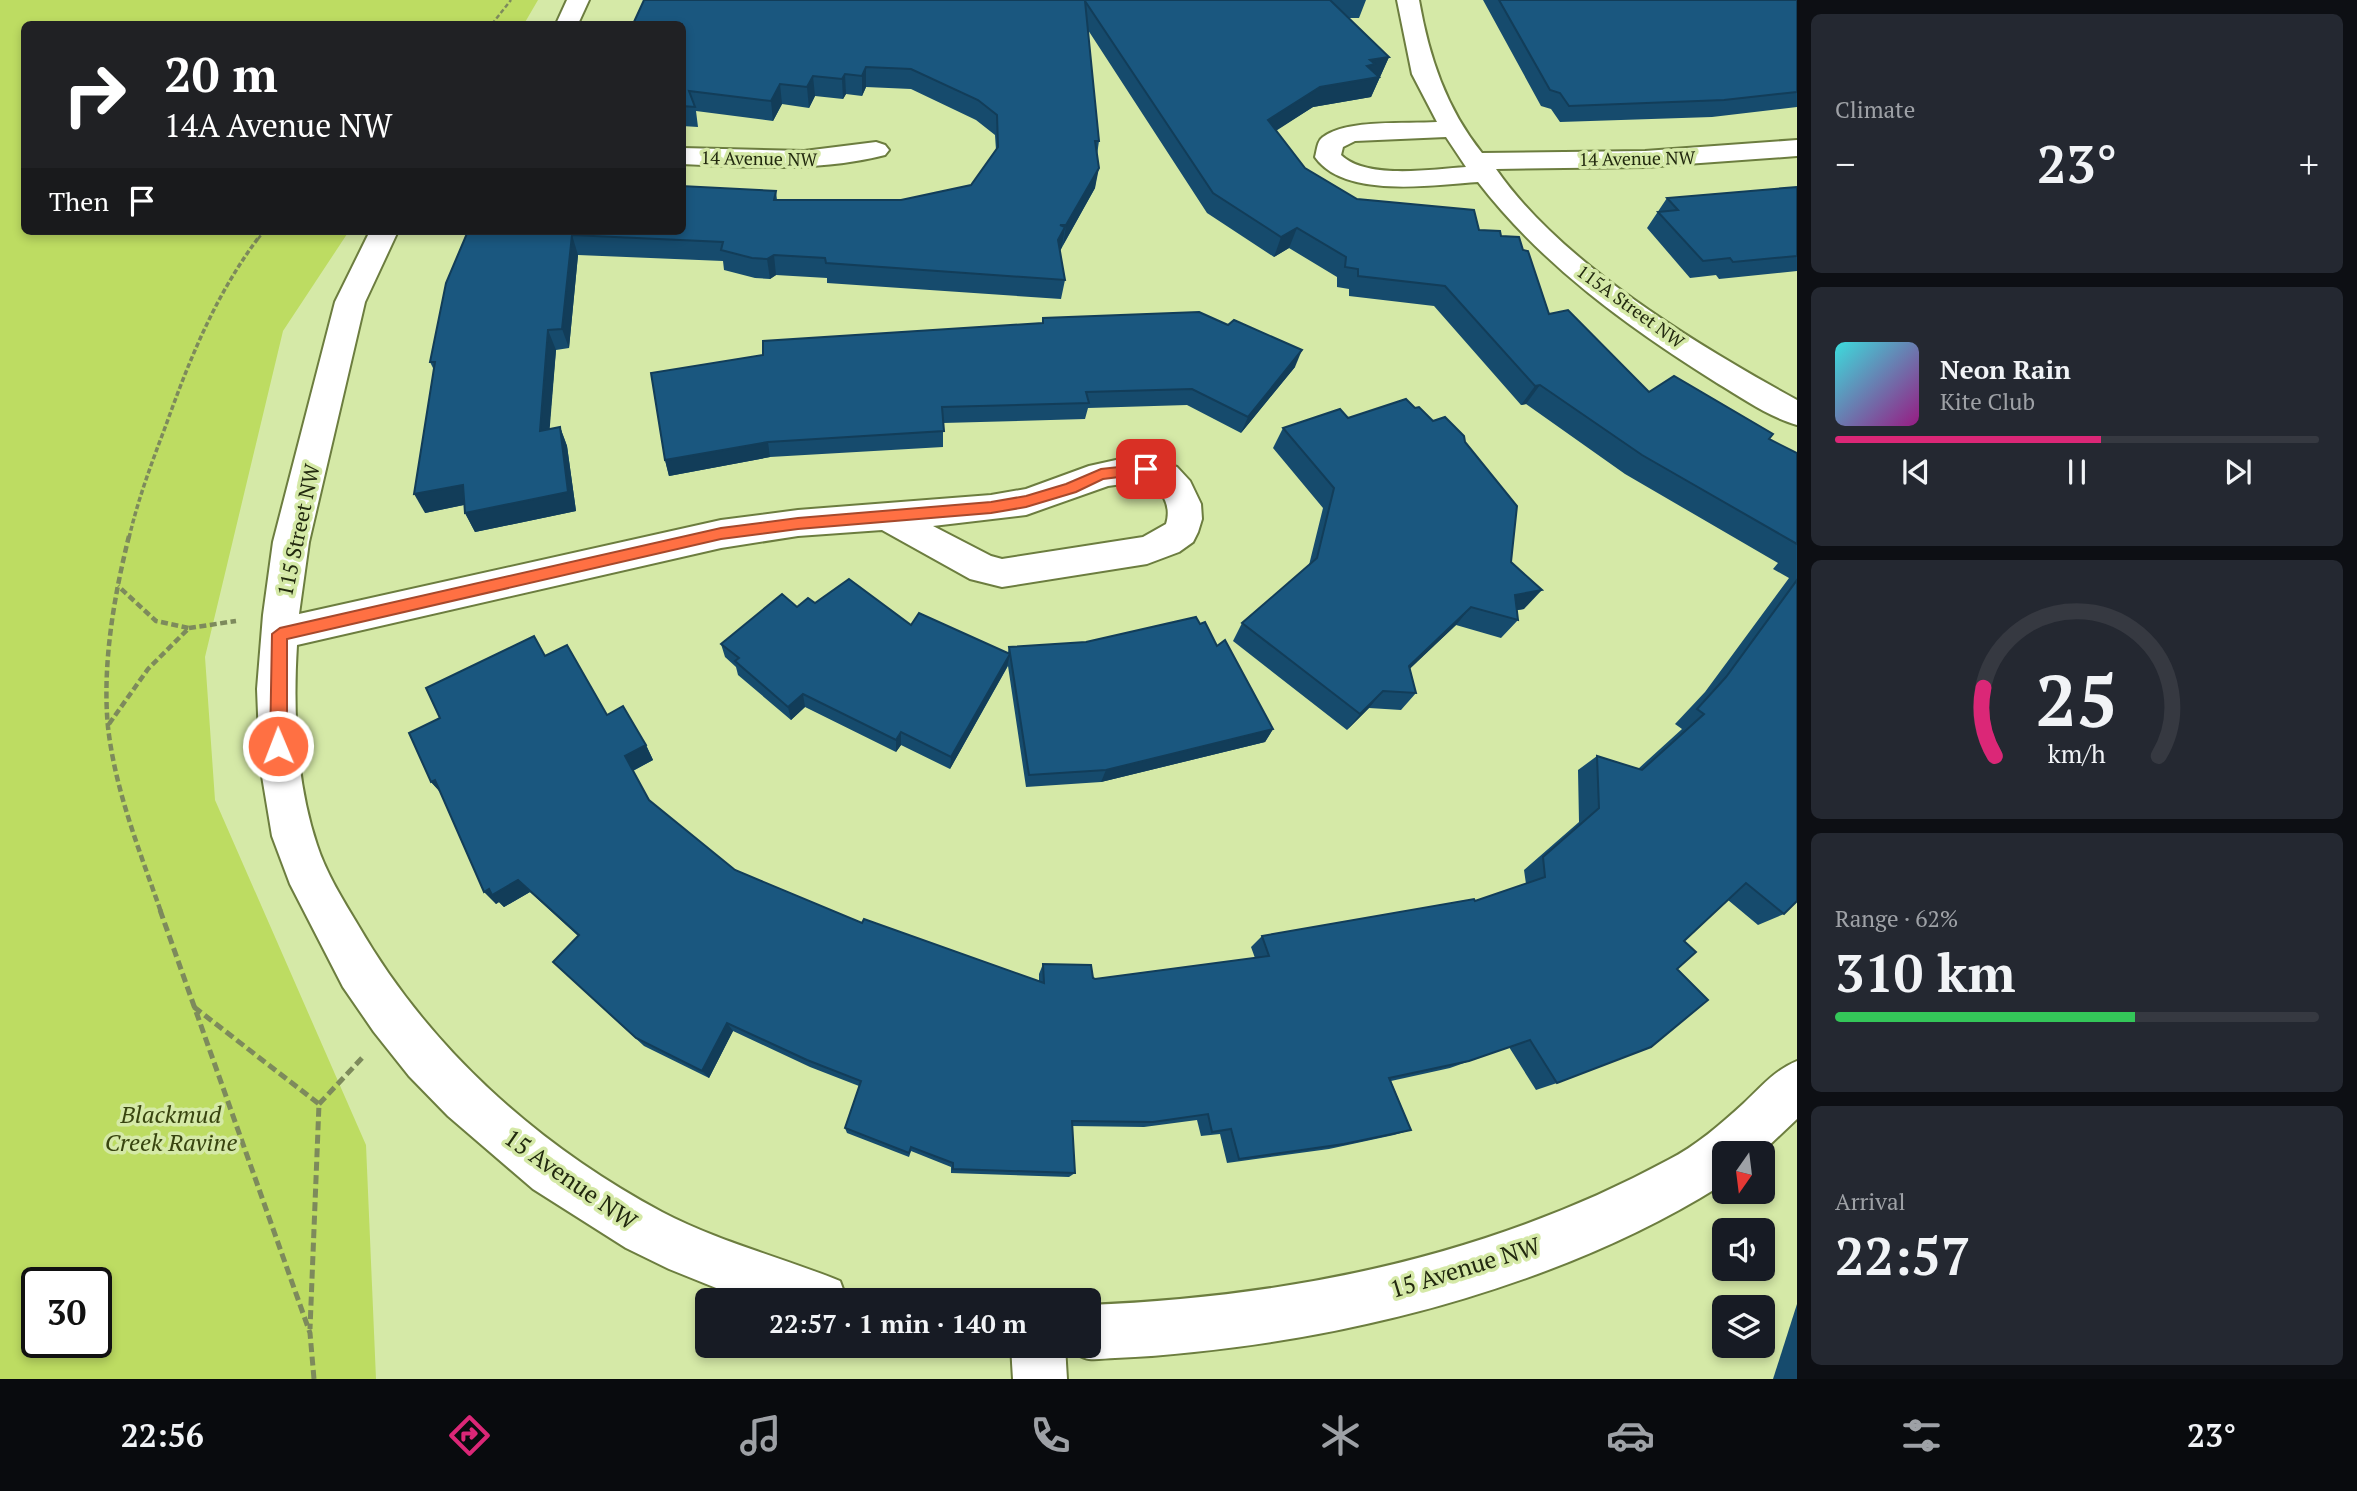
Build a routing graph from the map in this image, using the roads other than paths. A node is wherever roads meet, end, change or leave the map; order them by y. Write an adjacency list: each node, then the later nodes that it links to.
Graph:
1 (578, 0): 3 (street)
2 (1408, 0): 4 (street, 115A Street NW)
3 (568, 21)
4 (1454, 129): 8 (street, 115A Street NW); 8 (street)
5 (1797, 148): 8 (street, 14 Avenue NW)
6 (876, 150): 7 (street, 14 Avenue NW)
7 (686, 156)
8 (1481, 167): 10 (street, 115A Street NW)
9 (382, 235): 12 (street, 115 Street NW)
10 (1797, 414)
11 (888, 517): 11 (street); 12 (street)
12 (280, 634): 13 (street, 115 Street NW)
13 (293, 839): 15 (street, 15 Avenue NW)
14 (1797, 1085): 16 (street, 15 Avenue NW)
15 (786, 1288)
16 (1101, 1332)
17 (1039, 1358): 18 (street)
18 (1040, 1379)

